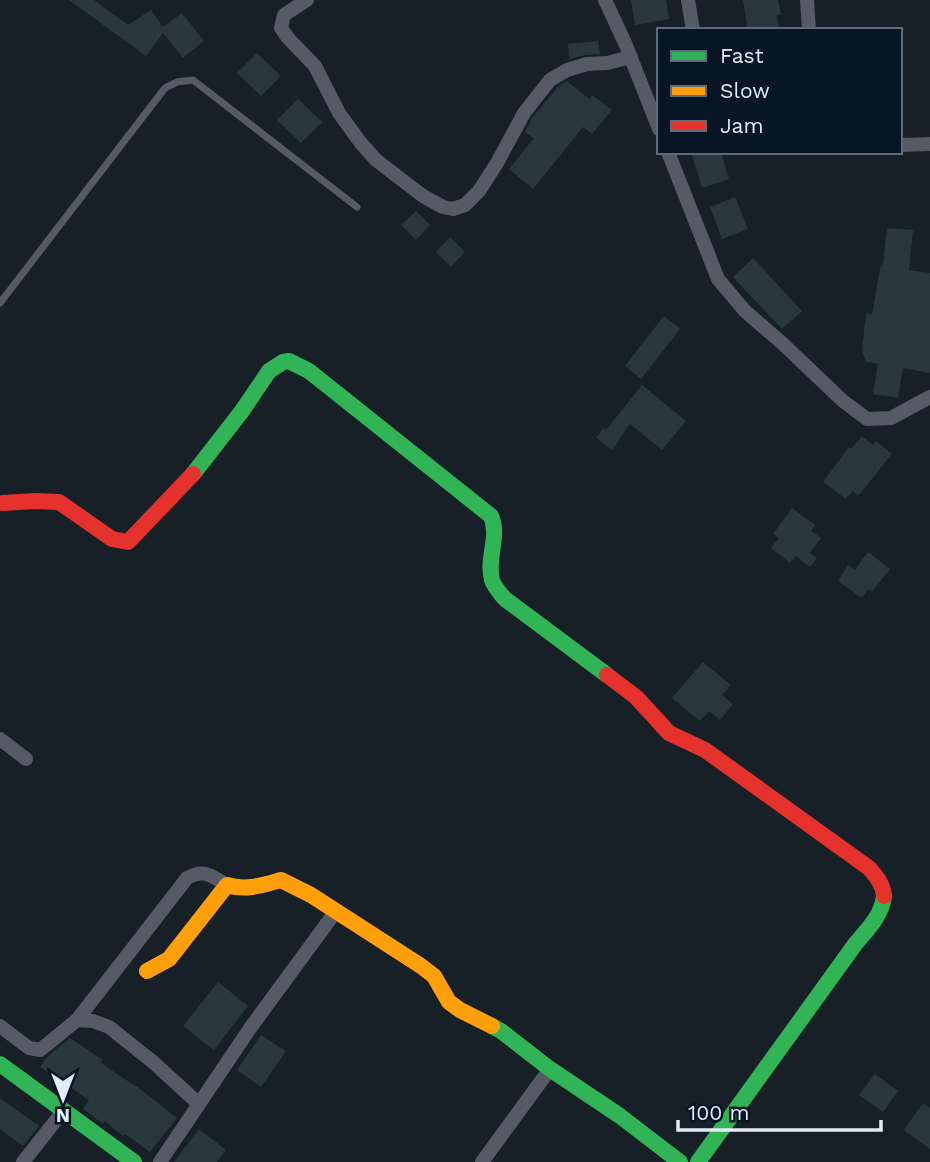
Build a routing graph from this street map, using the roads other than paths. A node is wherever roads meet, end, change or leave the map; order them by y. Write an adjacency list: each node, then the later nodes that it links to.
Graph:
1 (307, 0): 7 (street)
2 (605, 0): 7 (street)
3 (688, 0): 5 (street)
4 (807, 0): 6 (street)
5 (693, 28)
6 (810, 28)
7 (631, 57): 8 (street)
8 (657, 124)
9 (930, 144): 10 (street)
10 (902, 145)
11 (669, 154): 14 (street)
12 (357, 206): 13 (lane)
13 (0, 303)
14 (930, 397)
15 (1, 504): 32 (street)
16 (0, 739): 17 (street)
17 (26, 759)
18 (227, 886): 19 (street); 20 (street); 21 (street)
19 (335, 911): 24 (street); 25 (street)
20 (147, 971)
21 (76, 1020): 22 (street); 25 (street)
22 (0, 1026)
23 (0, 1064): 26 (street)
24 (550, 1069): 30 (street); 31 (street)
25 (199, 1104): 29 (street)
26 (64, 1110): 27 (street); 28 (street)
27 (23, 1162)
28 (134, 1162)
29 (160, 1162)
30 (482, 1162)
31 (680, 1162)
32 (698, 1162)

